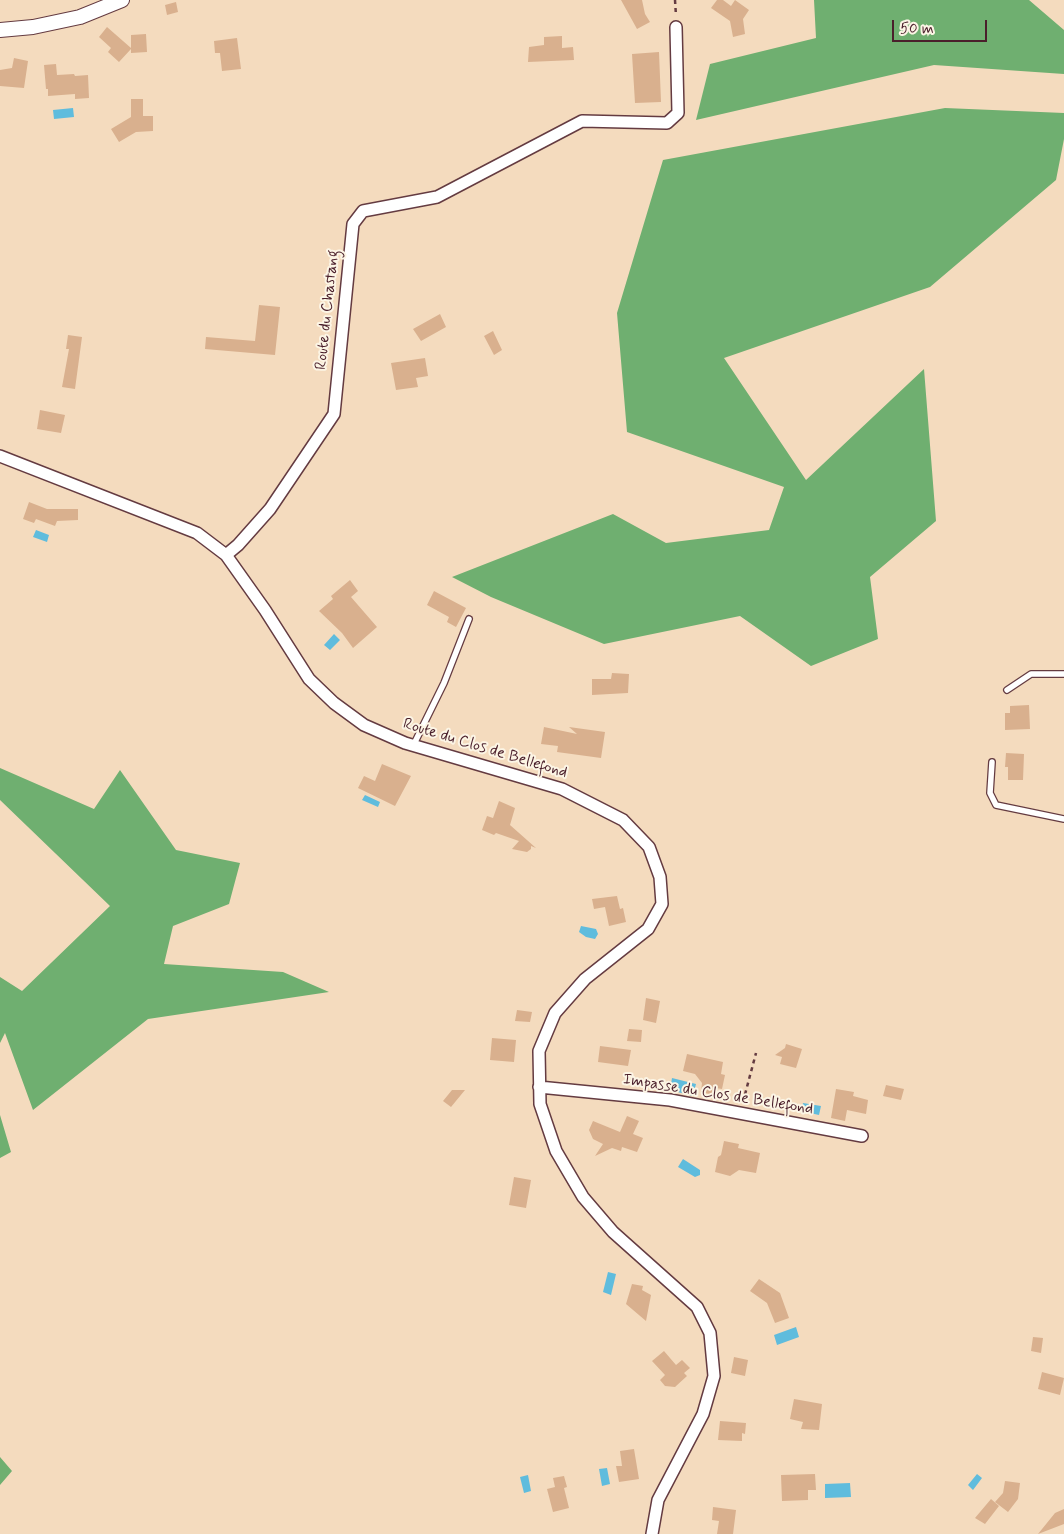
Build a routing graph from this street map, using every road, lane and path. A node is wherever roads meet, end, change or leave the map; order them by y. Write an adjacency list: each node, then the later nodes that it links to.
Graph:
1 (122, 0): 4 (street)
2 (675, 0): 3 (path)
3 (676, 27): 6 (street, Route du Chastang)
4 (0, 30)
5 (0, 456): 6 (street)
6 (226, 555): 10 (street, Route du Clos de Bellefond)
7 (469, 619): 10 (lane)
8 (1064, 674): 9 (lane)
9 (1007, 690)
10 (413, 746): 14 (street, Route du Clos de Bellefond)
11 (992, 762): 12 (lane)
12 (1064, 819)
13 (756, 1053): 15 (path)
14 (539, 1087): 15 (street, Impasse du Clos de Bellefond); 17 (street, Route du Clos de Bellefond)
15 (740, 1113): 16 (street, Impasse du Clos de Bellefond)
16 (862, 1136)
17 (652, 1534)

